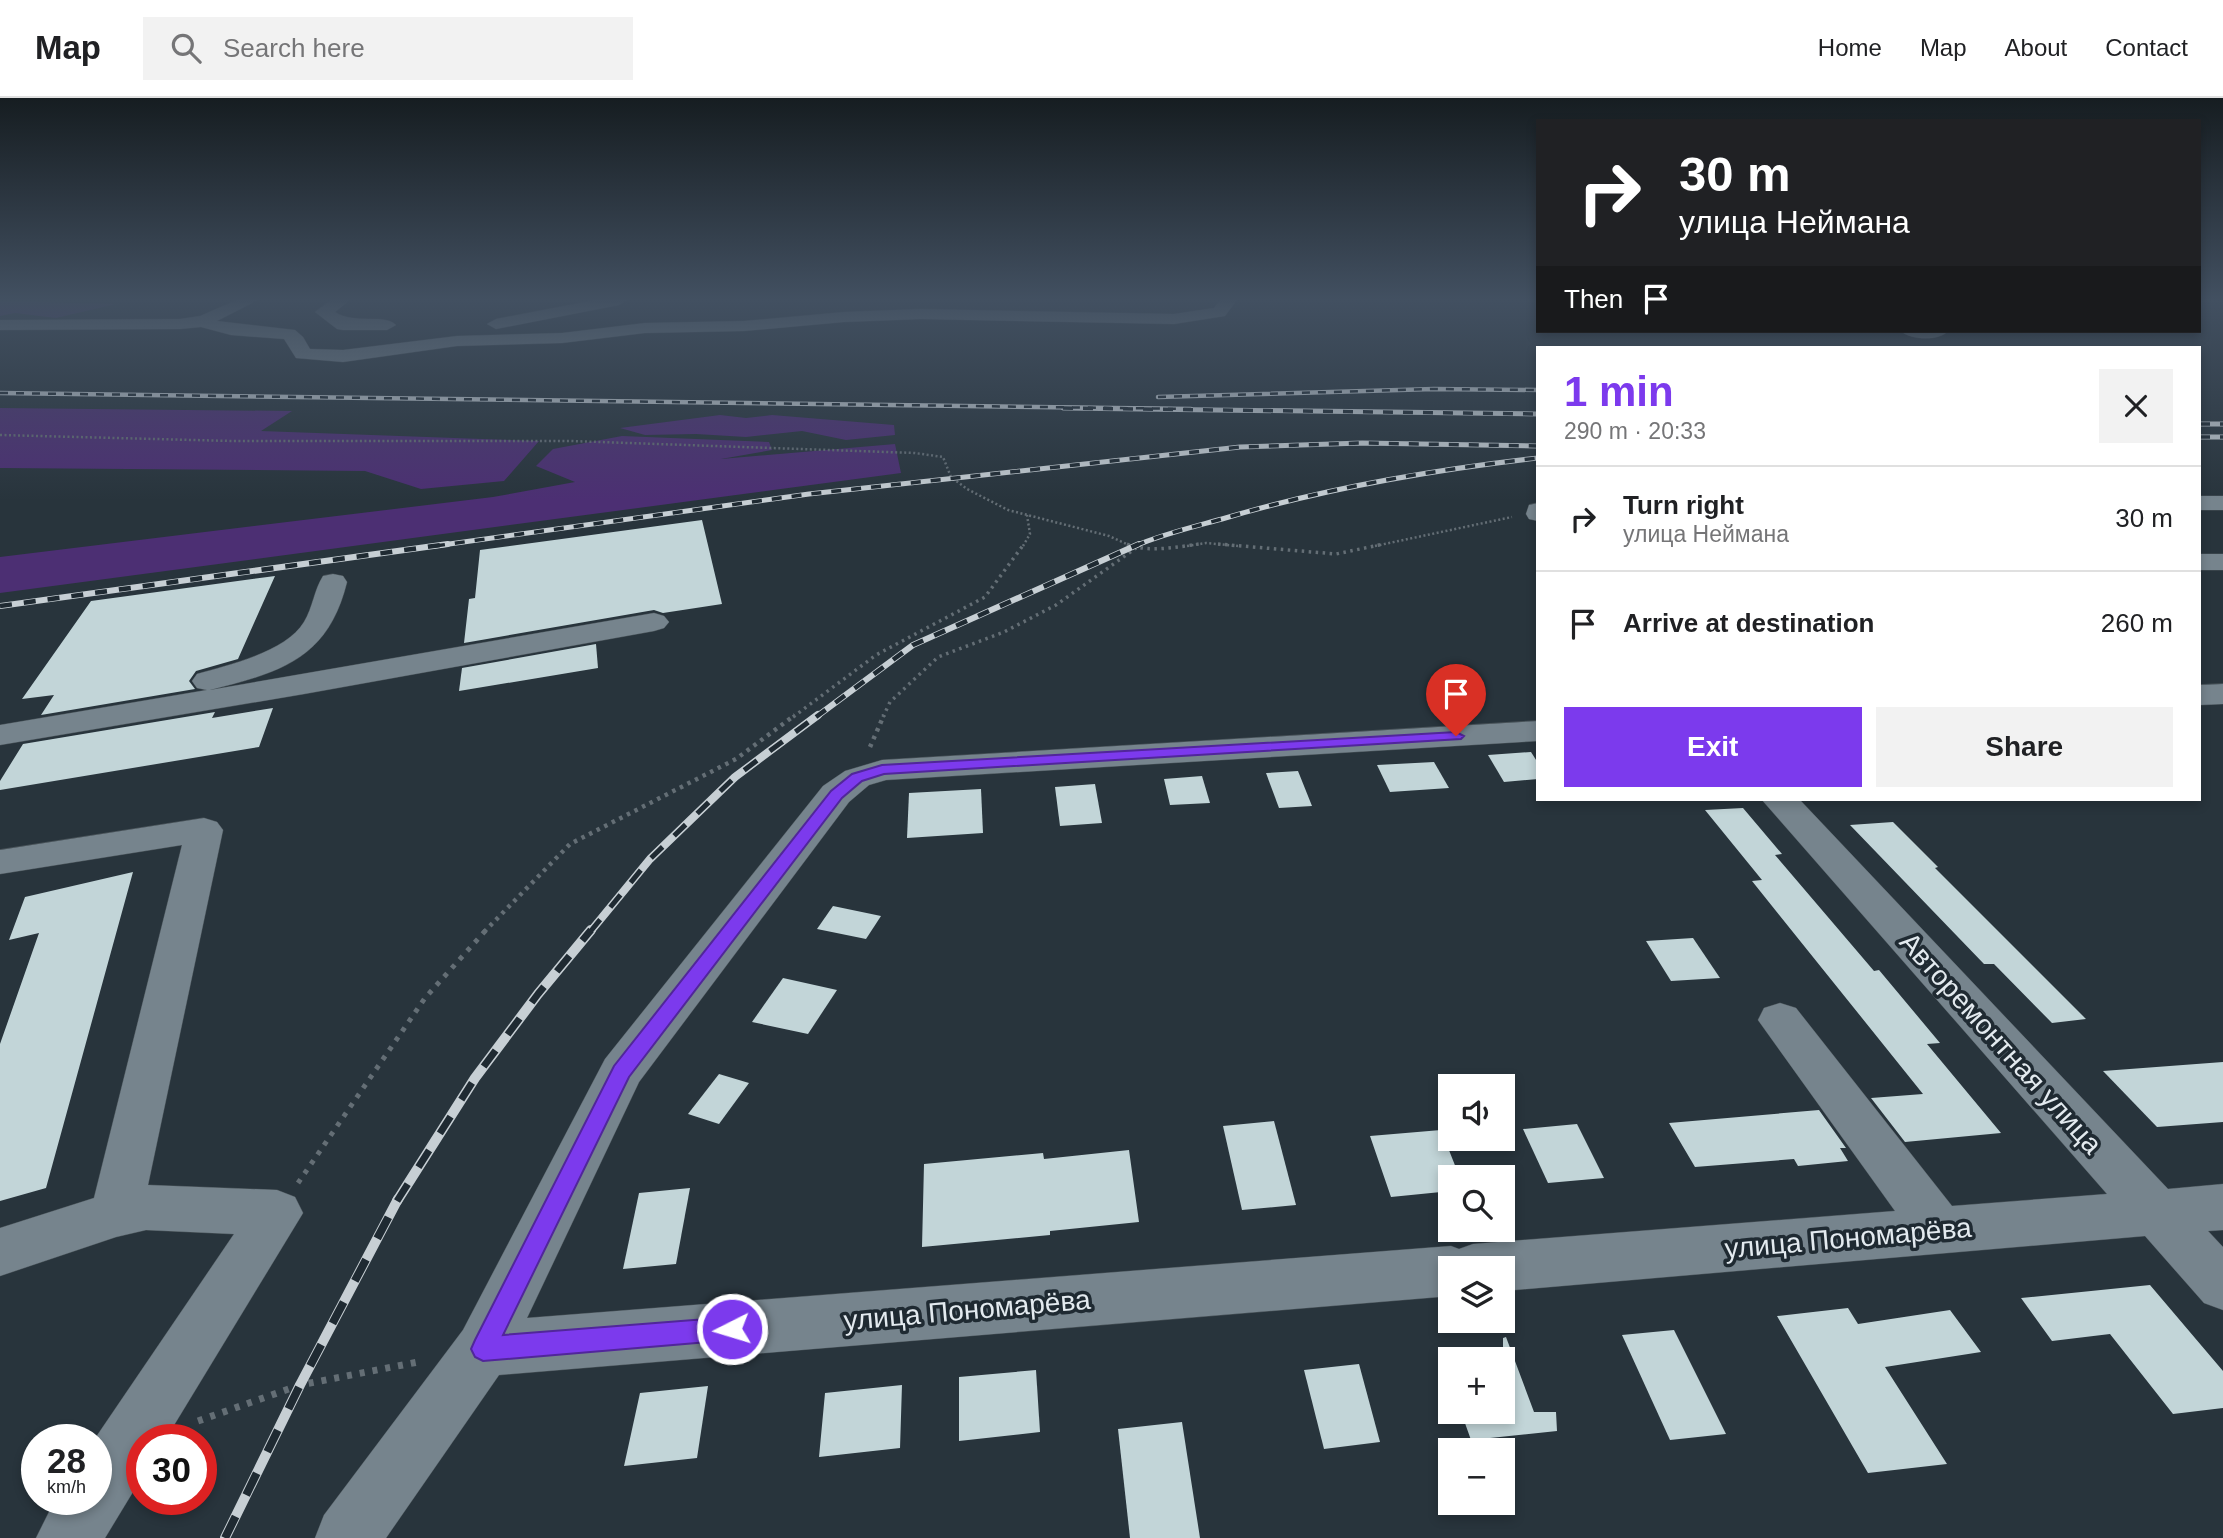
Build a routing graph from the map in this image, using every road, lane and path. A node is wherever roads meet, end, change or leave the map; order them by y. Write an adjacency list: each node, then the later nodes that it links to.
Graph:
1 (0, 435): 5 (path)
2 (2201, 503): 3 (street)
3 (2223, 503)
4 (1536, 512): 6 (path)
5 (1027, 515): 6 (path); 19 (path)
6 (1136, 548): 14 (path)
7 (2201, 562): 8 (street)
8 (2223, 562)
9 (333, 582): 11 (street)
10 (654, 622): 11 (street)
11 (97, 717): 13 (street)
12 (1536, 731): 14 (street)
13 (0, 735)
14 (857, 778): 27 (street)
15 (1781, 801): 21 (street, Авторемонтная улица)
16 (2, 864): 20 (street)
17 (1780, 1020): 22 (street)
18 (2223, 1207): 21 (street, улица Пономарёва)
19 (277, 1213): 20 (street); 29 (street)
20 (116, 1214): 23 (street)
21 (2156, 1214): 22 (street, улица Пономарёва); 26 (street, Авторемонтная улица)
22 (1940, 1231): 24 (street, улица Пономарёва)
23 (0, 1252)
24 (1515, 1266)
25 (1438, 1271): 27 (street, улица Пономарёва)
26 (2223, 1285)
27 (483, 1349): 28 (path); 32 (street)
28 (191, 1424)
29 (112, 1468)
30 (83, 1515): 31 (street)
31 (68, 1538)
32 (347, 1538)

